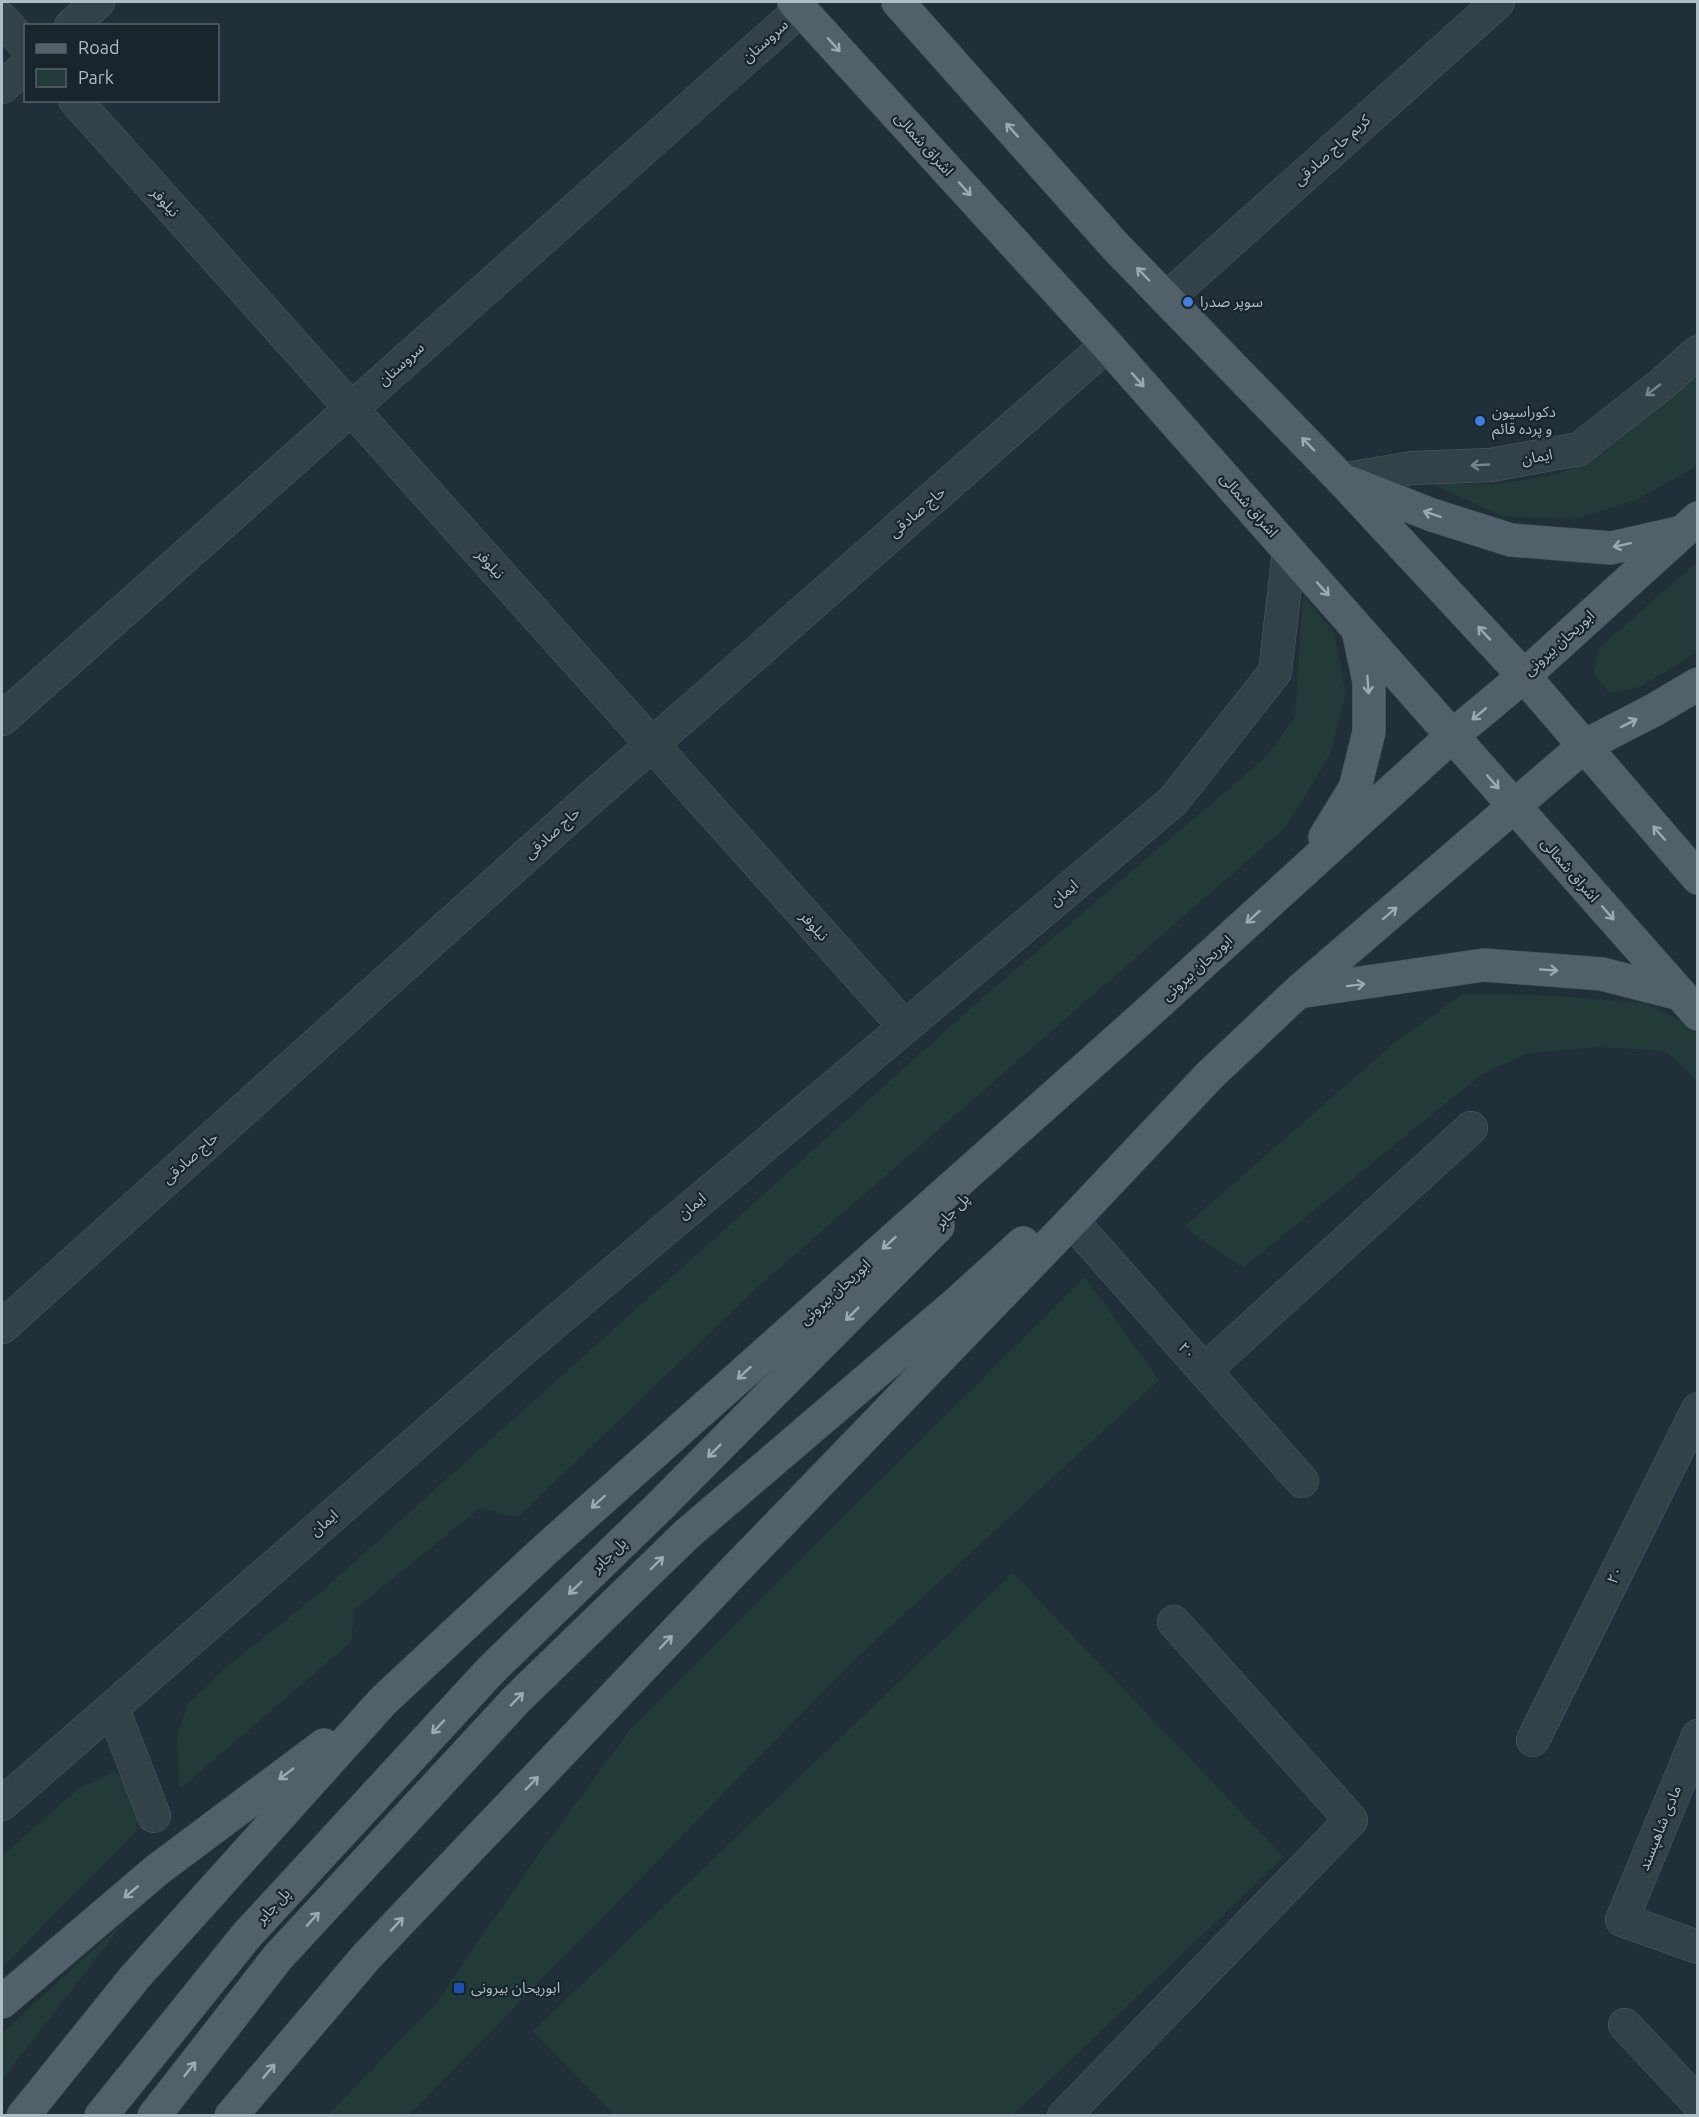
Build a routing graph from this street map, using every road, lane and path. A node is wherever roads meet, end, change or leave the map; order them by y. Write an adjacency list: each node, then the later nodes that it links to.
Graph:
1 (98, 2): 6 (street)
2 (898, 2): 11 (main road, one-way to 2)
3 (1498, 2): 11 (street, کریم حاج صادقی)
4 (798, 5): 12 (main road, اشراق شمالی, one-way to 12); 14 (street, سروستان)
5 (2, 19): 7 (street)
6 (73, 24)
7 (24, 44)
8 (24, 68): 9 (street)
9 (2, 87)
10 (77, 102): 14 (street, نیلوفر)
11 (1166, 298): 15 (main road, one-way to 11)
12 (1107, 345): 17 (main road, اشراق شمالی, one-way to 17); 23 (street, حاج صادقی)
13 (1698, 352): 15 (street, ایمان, one-way to 15)
14 (351, 409): 21 (street, سروستان); 23 (street, نیلوفر)
15 (1342, 480): 16 (main road, one-way to 15); 19 (main road, one-way to 15)
16 (1689, 526): 19 (main road, ابوریحان بیرونی)
17 (1289, 551): 18 (main road, اشراق شمالی, one-way to 18); 31 (street, ایمان)
18 (1357, 628): 22 (main road, اشراق شمالی); 26 (main road, one-way to 26)
19 (1524, 676): 22 (main road, ابوریحان بیرونی, one-way to 22); 24 (main road)
20 (1698, 684): 24 (main road, one-way to 20)
21 (2, 719)
22 (1452, 736): 25 (main road, اشراق شمالی, one-way to 25); 26 (main road, ابوریحان بیرونی)
23 (652, 745): 31 (street, نیلوفر); 35 (street, حاج صادقی)
24 (1584, 746): 25 (main road); 27 (main road, one-way to 24)
25 (1514, 806): 28 (main road, one-way to 25); 29 (main road, اشراق شمالی, one-way to 29)
26 (1297, 877): 30 (main road, ابوریحان بیرونی, one-way to 30)
27 (1698, 878)
28 (1298, 993): 29 (main road, one-way to 29); 32 (main road)
29 (1689, 1004)
30 (1143, 1017): 40 (main road, ابوریحان بیرونی, one-way to 40); 51 (main road, پل جابر, one-way to 51)
31 (905, 1027): 41 (street, ایمان)
32 (1210, 1075): 34 (main road); 52 (main road, one-way to 32)
33 (1471, 1128): 36 (street)
34 (1072, 1221): 36 (street, ۲۰); 53 (main road, one-way to 34)
35 (2, 1327)
36 (1205, 1370): 38 (street, ۲۰)
37 (1698, 1410): 43 (street, ۲۰)
38 (1302, 1481)
39 (1174, 1622): 54 (street)
40 (383, 1701): 47 (main road, one-way to 47); 50 (main road, ابوریحان بیرونی)
41 (113, 1709): 44 (street, ایمان); 45 (street)
42 (1698, 1736): 46 (street, مادی شاهپسند)
43 (1533, 1740)
44 (2, 1804)
45 (154, 1816)
46 (1698, 1947)
47 (2, 2002)
48 (1625, 2025): 49 (street)
49 (1698, 2103)
50 (23, 2115)
51 (101, 2115)
52 (154, 2115)
53 (231, 2115)
54 (1064, 2115)

